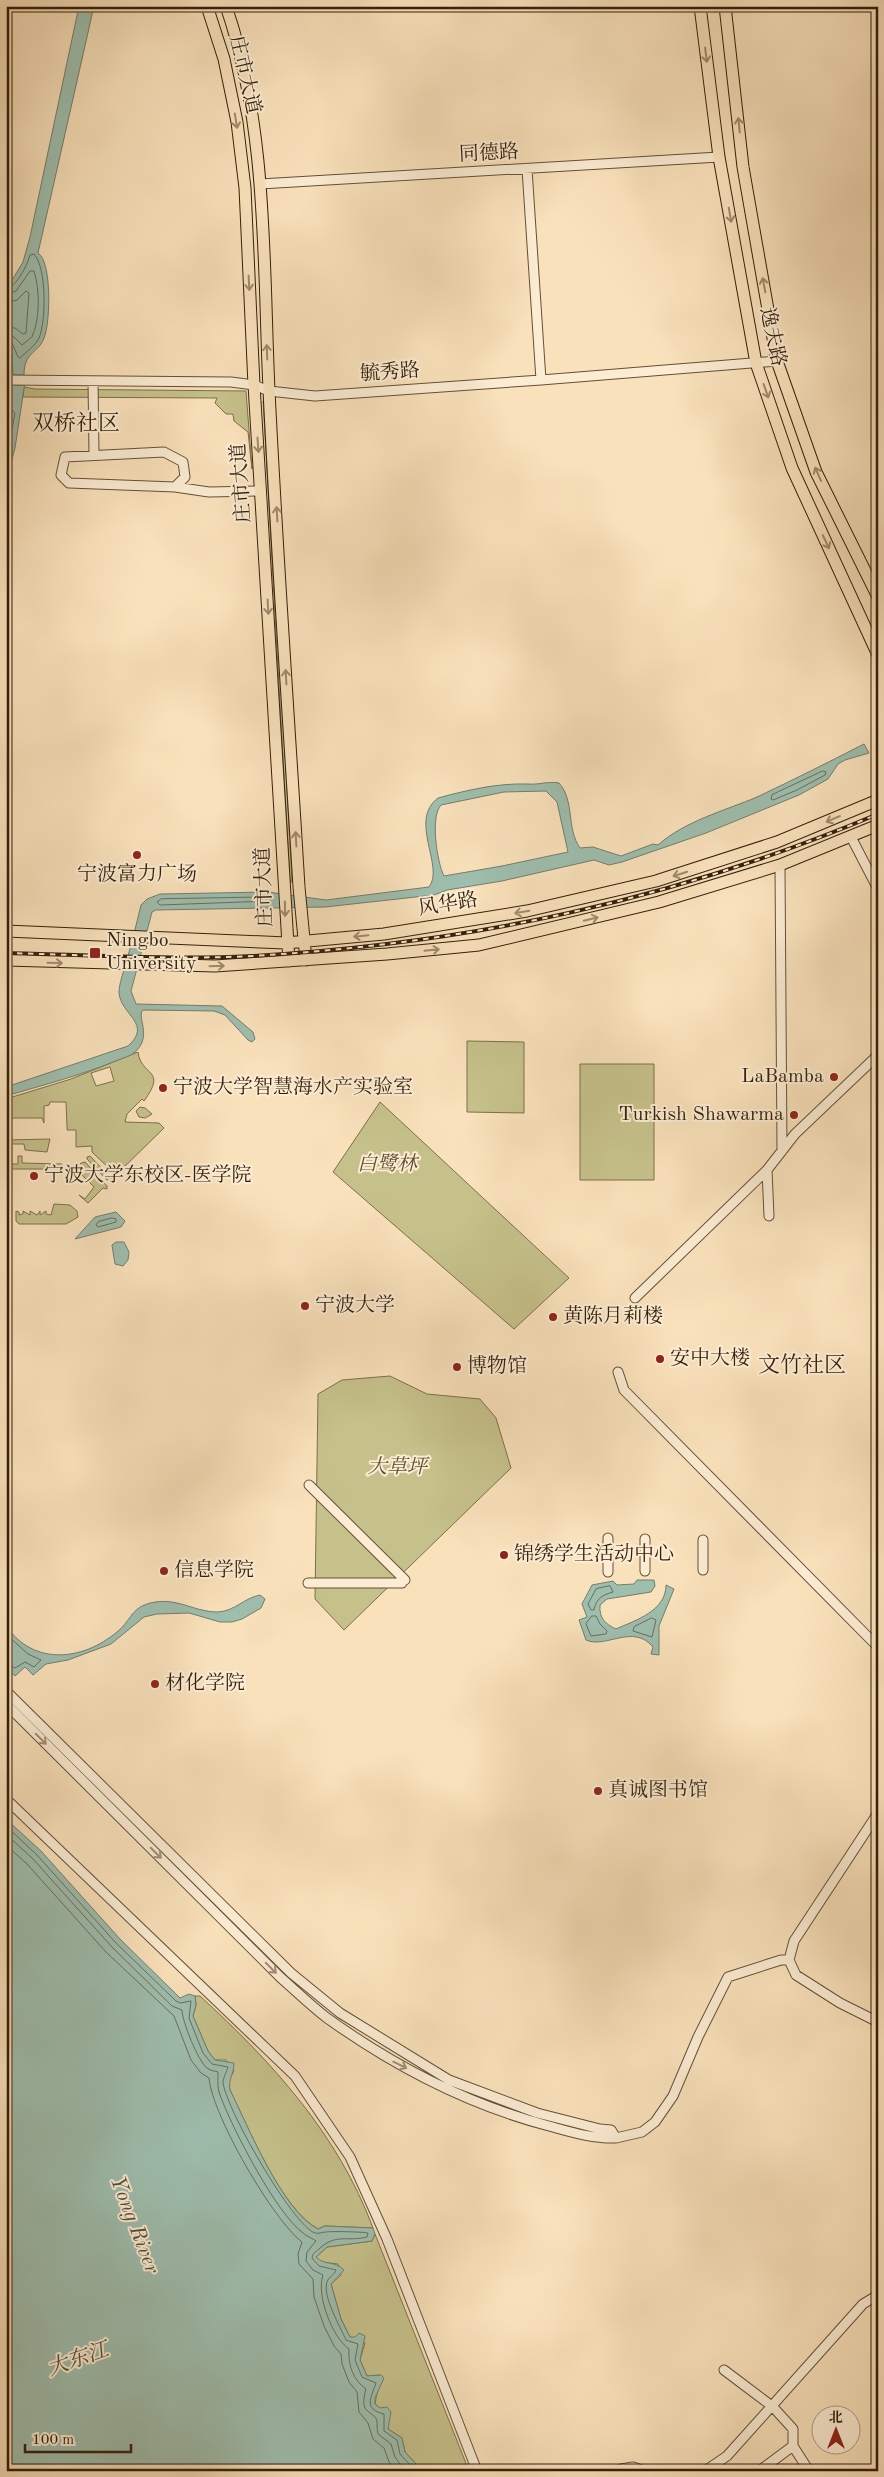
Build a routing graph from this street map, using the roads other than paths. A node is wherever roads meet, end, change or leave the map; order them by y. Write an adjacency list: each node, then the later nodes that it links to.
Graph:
1 (207, 6): 13 (main road, 庄市大道, one-way to 13)
2 (226, 6): 7 (main road, 庄市大道)
3 (700, 6): 5 (main road, 逸夫路, one-way to 5)
4 (725, 6): 8 (main road, 逸夫路, one-way to 4)
5 (719, 157): 6 (street, 同德路); 9 (main road, 逸夫路, one-way to 9)
6 (527, 169): 7 (street, 同德路); 11 (street)
7 (260, 184): 14 (main road, 庄市大道, one-way to 7)
8 (777, 361): 9 (street, 毓秀路); 18 (main road, 逸夫路, one-way to 8)
9 (756, 364): 11 (street, 毓秀路); 19 (main road, 逸夫路, one-way to 19)
10 (6, 380): 12 (street, 毓秀路)
11 (541, 380): 14 (street, 毓秀路)
12 (93, 382): 13 (street, 毓秀路); 15 (street)
13 (254, 385): 14 (street, 毓秀路); 17 (main road, 庄市大道, one-way to 17)
14 (269, 392): 26 (main road, 庄市大道, one-way to 14)
15 (94, 455): 16 (street); 16 (street)
16 (175, 487): 17 (street)
17 (261, 491): 27 (main road, 庄市大道, one-way to 27)
18 (878, 597)
19 (878, 655)
20 (878, 800): 26 (main road, 风华路, one-way to 26)
21 (878, 825): 22 (main road, 风华路)
22 (851, 837): 23 (main road, 风华路); 24 (street)
23 (780, 865): 29 (main road, 风华路, one-way to 23); 32 (street)
24 (878, 890)
25 (6, 931): 27 (main road, 风华路)
26 (304, 942): 27 (main road, 风华路); 29 (main road, 庄市大道)
27 (286, 943): 30 (main road, 庄市大道)
28 (6, 960): 30 (main road, 风华路, one-way to 30)
29 (306, 960): 30 (main road, 风华路)
30 (288, 961)
31 (878, 1055): 32 (street)
32 (782, 1151): 33 (street)
33 (767, 1170): 34 (street); 35 (street)
34 (769, 1216)
35 (635, 1298)
36 (618, 1372): 45 (street)
37 (310, 1485): 44 (street)
38 (608, 1538): 43 (street)
39 (645, 1539): 42 (street)
40 (703, 1540): 41 (street)
41 (703, 1570)
42 (645, 1571)
43 (608, 1572)
44 (308, 1583)
45 (878, 1647)
46 (6, 1691): 52 (street)
47 (6, 1704): 52 (street, one-way to 52)
48 (6, 1799): 58 (street)
49 (878, 1813): 50 (street)
50 (789, 1960): 51 (street); 52 (street)
51 (878, 2022)
52 (616, 2138)
53 (878, 2295): 55 (street)
54 (724, 2370): 55 (street)
55 (772, 2407): 56 (street); 60 (street)
56 (793, 2446): 61 (street); 62 (street)
57 (621, 2469): 59 (street)
58 (477, 2471)
59 (644, 2471)
60 (705, 2471)
61 (759, 2471)
62 (809, 2471)

